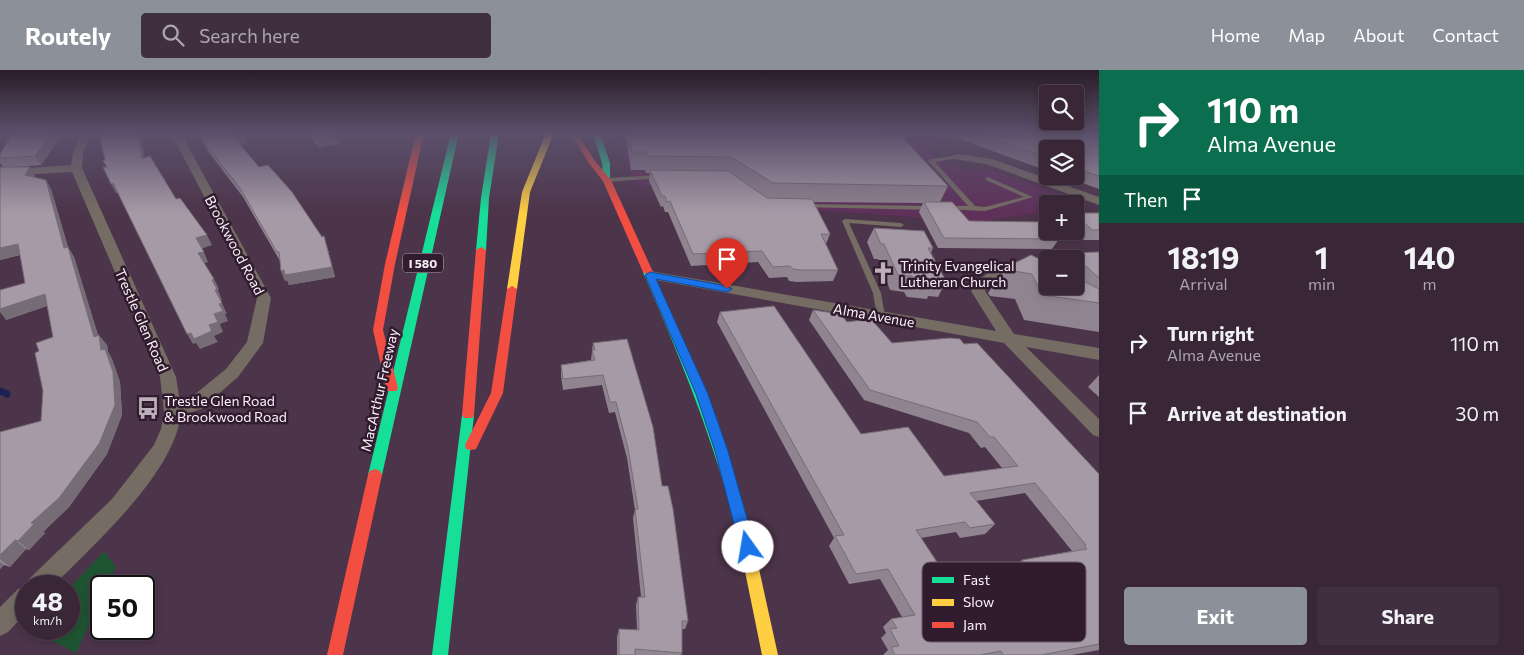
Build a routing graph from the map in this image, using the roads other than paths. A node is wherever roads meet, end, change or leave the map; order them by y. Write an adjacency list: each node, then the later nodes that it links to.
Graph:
1 (77, 160): 12 (street)
2 (191, 160): 28 (street, Brookwood Road)
3 (414, 160): 14 (main road)
4 (416, 160): 14 (main road)
5 (449, 160): 27 (main road, MacArthur Freeway / I 580)
6 (491, 160): 30 (main road)
7 (539, 160): 30 (main road)
8 (591, 160): 17 (main road)
9 (605, 160): 17 (main road)
10 (936, 160): 20 (lane)
11 (983, 160): 18 (street)
12 (76, 168): 13 (street); 28 (street, Trestle Glen Road)
13 (0, 173)
14 (411, 174): 27 (main road)
15 (668, 177): 17 (lane)
16 (988, 179): 20 (lane)
17 (607, 180): 23 (main road)
18 (1099, 202)
19 (796, 206): 20 (lane)
20 (973, 208)
21 (901, 225): 24 (lane)
22 (1039, 264): 25 (street)
23 (650, 275): 24 (street, Alma Avenue); 36 (main road)
24 (881, 316): 25 (street, Alma Avenue)
25 (1010, 340): 26 (street, Alma Avenue); 29 (street)
26 (1099, 354)
27 (394, 394): 34 (main road, MacArthur Freeway / I 580)
28 (173, 412): 31 (street, Trestle Glen Road)
29 (1099, 430)
30 (464, 460): 35 (main road)
31 (49, 575)
32 (15, 608): 33 (street)
33 (0, 624)
34 (335, 655)
35 (440, 655)
36 (770, 655)

